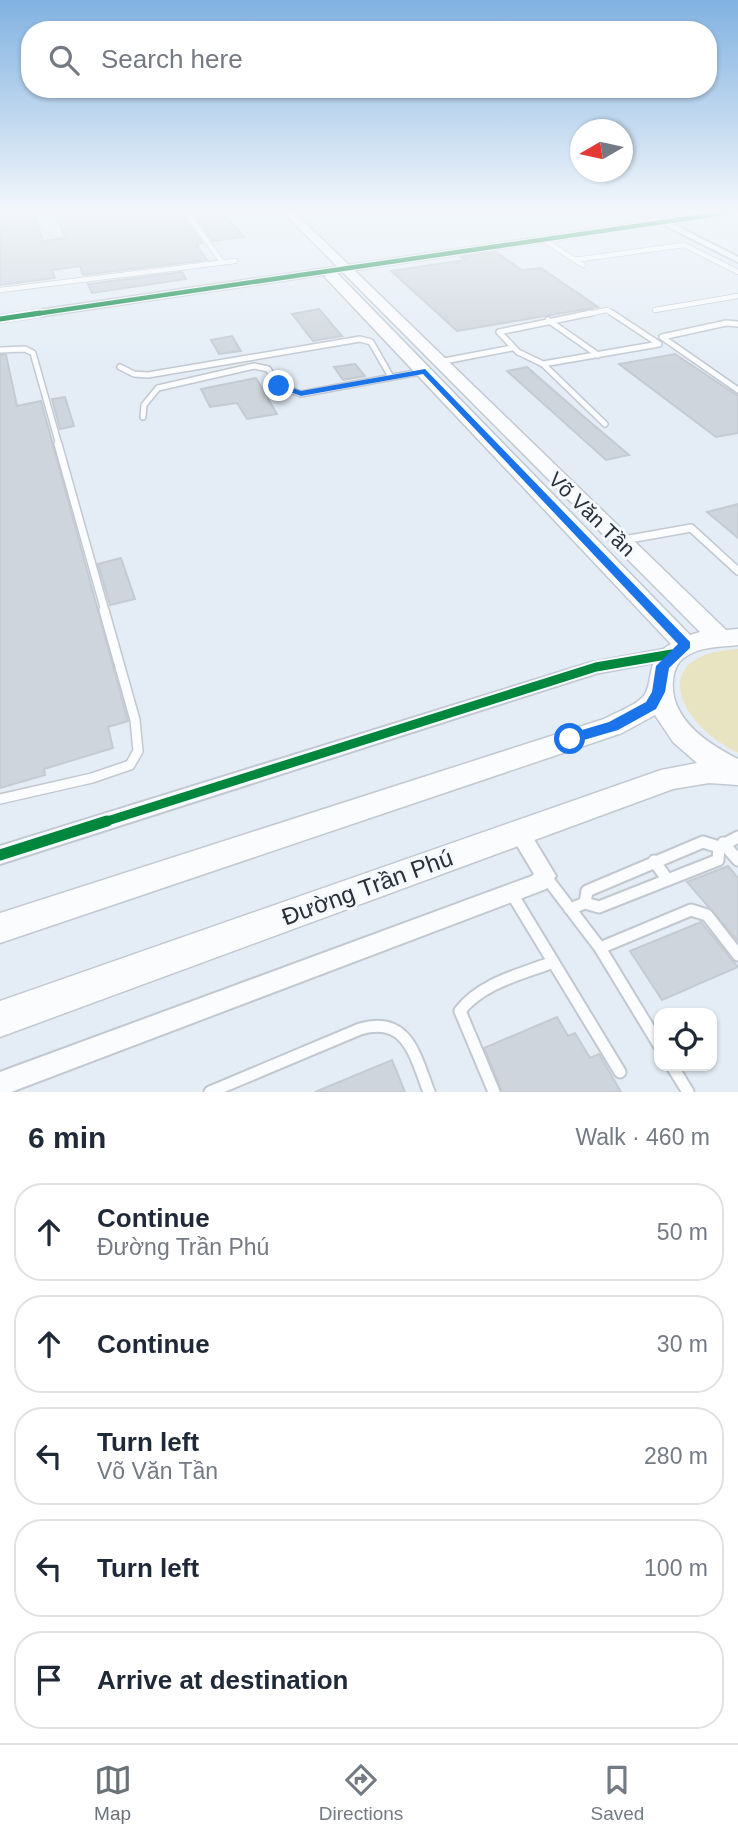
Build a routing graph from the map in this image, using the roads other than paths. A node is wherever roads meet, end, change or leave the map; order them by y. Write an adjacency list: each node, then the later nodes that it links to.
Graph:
1 (214, 263): 10 (lane)
2 (329, 263): 8 (street, Võ Văn Tần)
3 (331, 263): 8 (street, Võ Văn Tần)
4 (377, 263): 8 (street)
5 (579, 263): 7 (lane)
6 (720, 263): 9 (lane)
7 (583, 265)
8 (336, 269): 13 (street); 21 (street, Võ Văn Tần)
9 (738, 272)
10 (0, 290)
11 (738, 296): 12 (lane)
12 (655, 310)
13 (0, 319)
14 (548, 320): 16 (lane); 18 (lane); 18 (lane)
15 (738, 324): 25 (lane)
16 (512, 348): 19 (lane); 21 (lane)
17 (0, 350): 34 (lane)
18 (599, 355): 19 (lane)
19 (543, 364): 27 (lane)
20 (120, 367): 22 (lane)
21 (432, 367): 23 (lane); 28 (street, Võ Văn Tần); 31 (street, Võ Văn Tần)
22 (143, 374): 23 (lane); 24 (lane)
23 (391, 377): 24 (lane)
24 (155, 390): 26 (lane)
25 (738, 390)
26 (143, 417)
27 (605, 424)
28 (620, 541): 29 (lane); 30 (street, Võ Văn Tần)
29 (738, 571)
30 (728, 637): 31 (street)
31 (679, 649): 32 (street); 38 (street)
32 (659, 692): 33 (street); 46 (street)
33 (738, 773): 35 (street, Đường Trần Phú)
34 (0, 799)
35 (519, 832): 41 (street); 50 (street, Đường Trần Phú)
36 (738, 837): 37 (lane)
37 (721, 845): 39 (lane); 40 (lane); 42 (lane)
38 (0, 855)
39 (738, 860)
40 (654, 861): 42 (lane); 44 (lane)
41 (546, 876): 43 (street); 45 (lane)
42 (667, 879): 44 (lane)
43 (512, 893): 49 (lane); 54 (street)
44 (585, 903): 45 (lane)
45 (570, 909): 47 (lane)
46 (0, 928)
47 (600, 948): 48 (lane); 51 (lane)
48 (738, 955)
49 (553, 962): 53 (lane); 58 (lane)
50 (0, 1019)
51 (654, 1037)
52 (675, 1071): 59 (lane)
53 (620, 1072)
54 (25, 1083): 55 (street)
55 (0, 1084)
56 (210, 1092): 57 (lane)
57 (429, 1092)
58 (494, 1092)
59 (688, 1092)

